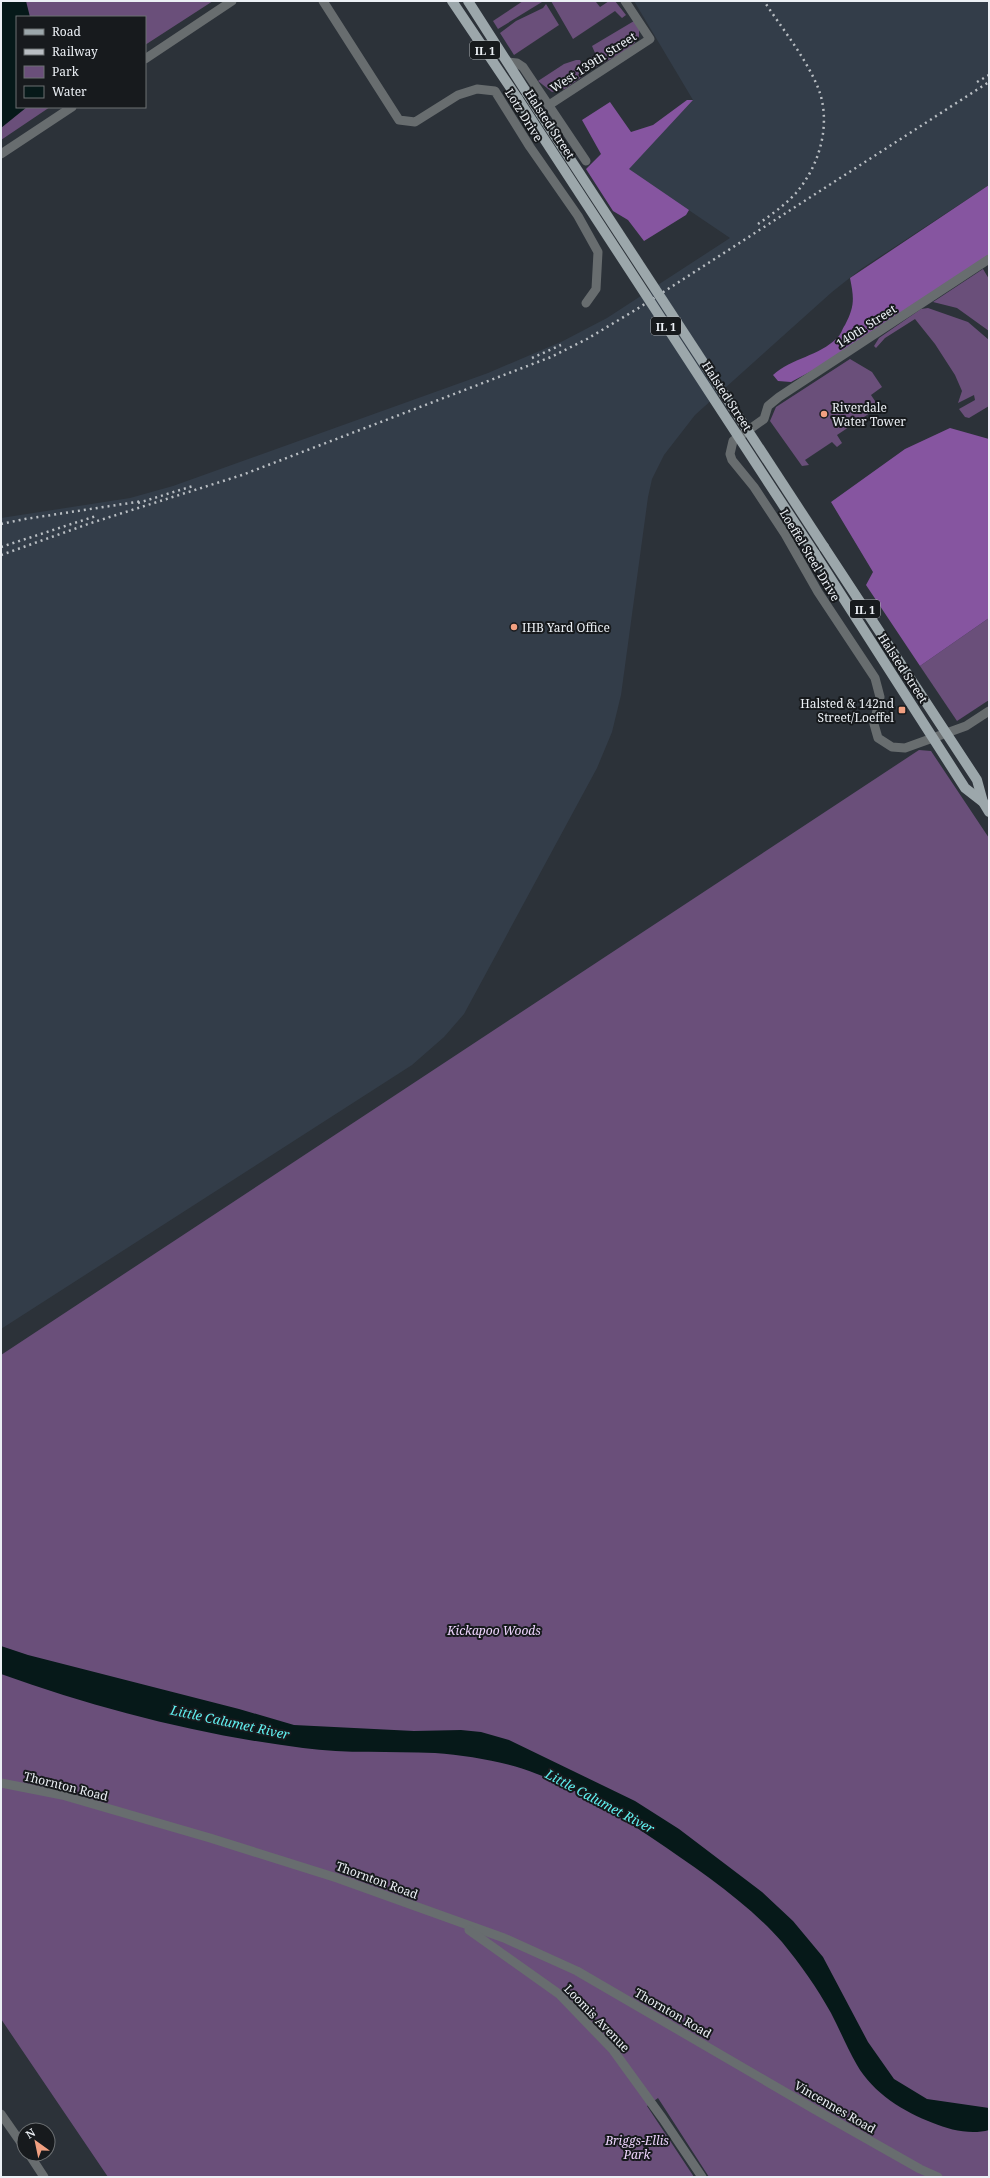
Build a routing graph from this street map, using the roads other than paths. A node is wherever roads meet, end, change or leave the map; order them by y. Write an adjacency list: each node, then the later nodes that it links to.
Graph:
1 (232, 1): 6 (street)
2 (323, 1): 13 (street, Lotz Drive)
3 (452, 1): 17 (main road, Halsted Street / IL 1, bridge)
4 (468, 1): 7 (main road, Halsted Street / IL 1)
5 (625, 1): 8 (street, West 139th Street)
6 (146, 58)
7 (507, 62): 8 (street, Halsted Street); 16 (main road, Halsted Street / IL 1, bridge)
8 (549, 106): 11 (street, Halsted Street)
9 (70, 108): 10 (street)
10 (1, 154)
11 (586, 161)
12 (989, 260): 14 (street, 140th Street)
13 (586, 303)
14 (764, 419): 17 (street, Loeffel Steel Drive)
15 (989, 711): 16 (street, Loeffel Steel Drive)
16 (947, 734): 17 (street, Loeffel Steel Drive); 18 (main road, Halsted Street / IL 1)
17 (933, 738): 18 (main road, Halsted Street / IL 1)
18 (983, 802): 19 (main road, Halsted Street / IL 1)
19 (989, 812)
20 (1, 1782): 21 (street, Thornton Road)
21 (460, 1923): 22 (street, Thornton Road); 27 (street, Loomis Avenue)
22 (722, 2056): 28 (street, Vincennes Road)
23 (1, 2114): 24 (street)
24 (16, 2136)
25 (34, 2162): 26 (street)
26 (44, 2177)
27 (702, 2177)
28 (938, 2177)

